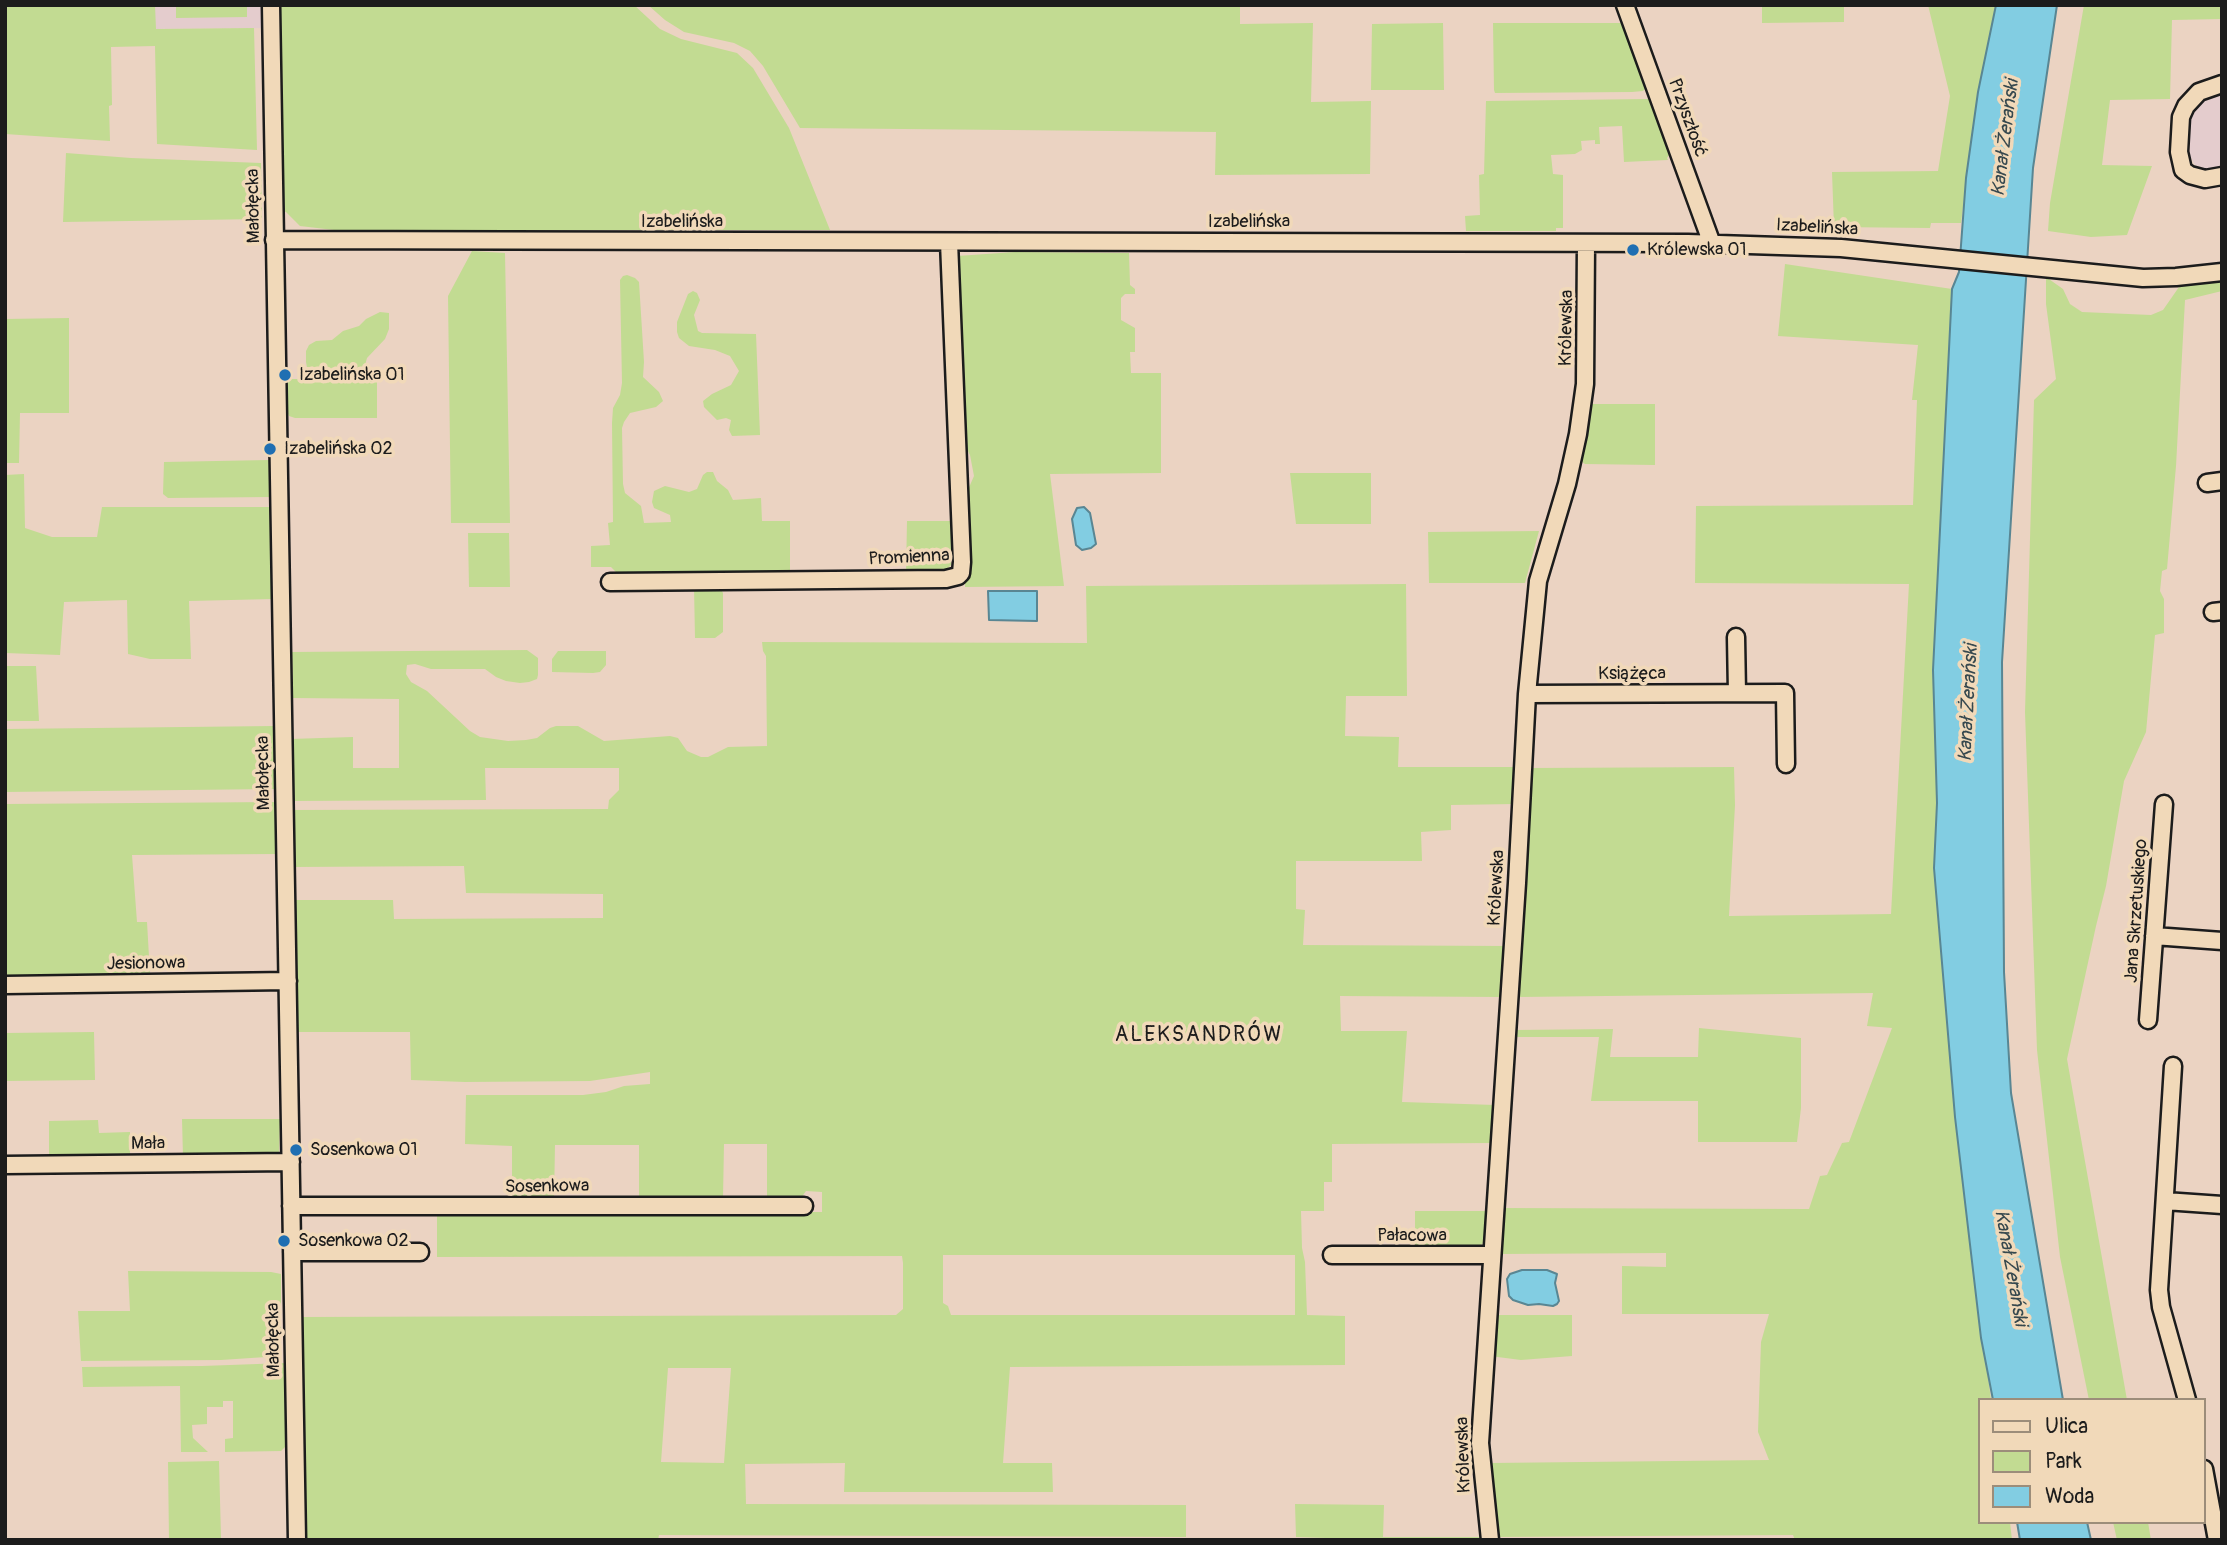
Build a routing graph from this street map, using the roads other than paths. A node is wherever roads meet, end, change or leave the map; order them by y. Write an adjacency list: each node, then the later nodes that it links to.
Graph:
1 (271, 5): 5 (street, Małołęcka)
2 (1625, 5): 8 (street, Przyszłość)
3 (2222, 84): 4 (street)
4 (2222, 176)
5 (274, 240): 6 (street, Izabelińska); 18 (street, Małołęcka)
6 (949, 242): 7 (street, Izabelińska); 10 (street, Promienna)
7 (1587, 243): 8 (street, Izabelińska); 13 (street, Królewska)
8 (1712, 243): 9 (street, Izabelińska)
9 (2222, 272)
10 (610, 582)
11 (1736, 637): 12 (street)
12 (1737, 693): 13 (street, Książęca); 14 (street, Książęca)
13 (1527, 694): 31 (street, Królewska)
14 (1786, 764)
15 (2164, 804): 16 (street, Jana Skrzetuskiego)
16 (2154, 936): 17 (street); 20 (street, Jana Skrzetuskiego)
17 (2222, 941)
18 (288, 981): 19 (street, Jesionowa); 22 (street, Małołęcka)
19 (5, 985)
20 (2148, 1020)
21 (2173, 1066): 24 (street)
22 (291, 1162): 23 (street, Mała); 26 (street, Małołęcka)
23 (5, 1165)
24 (2165, 1201): 25 (street); 32 (street)
25 (2222, 1205)
26 (291, 1206): 27 (street, Sosenkowa); 28 (street, Małołęcka)
27 (804, 1206)
28 (292, 1252): 29 (street); 34 (street, Małołęcka)
29 (420, 1252)
30 (1332, 1255): 31 (street, Pałacowa)
31 (1491, 1255): 35 (street, Królewska)
32 (2186, 1398)
33 (2206, 1480): 36 (street)
34 (297, 1540)
35 (1490, 1540)
36 (2217, 1540)

